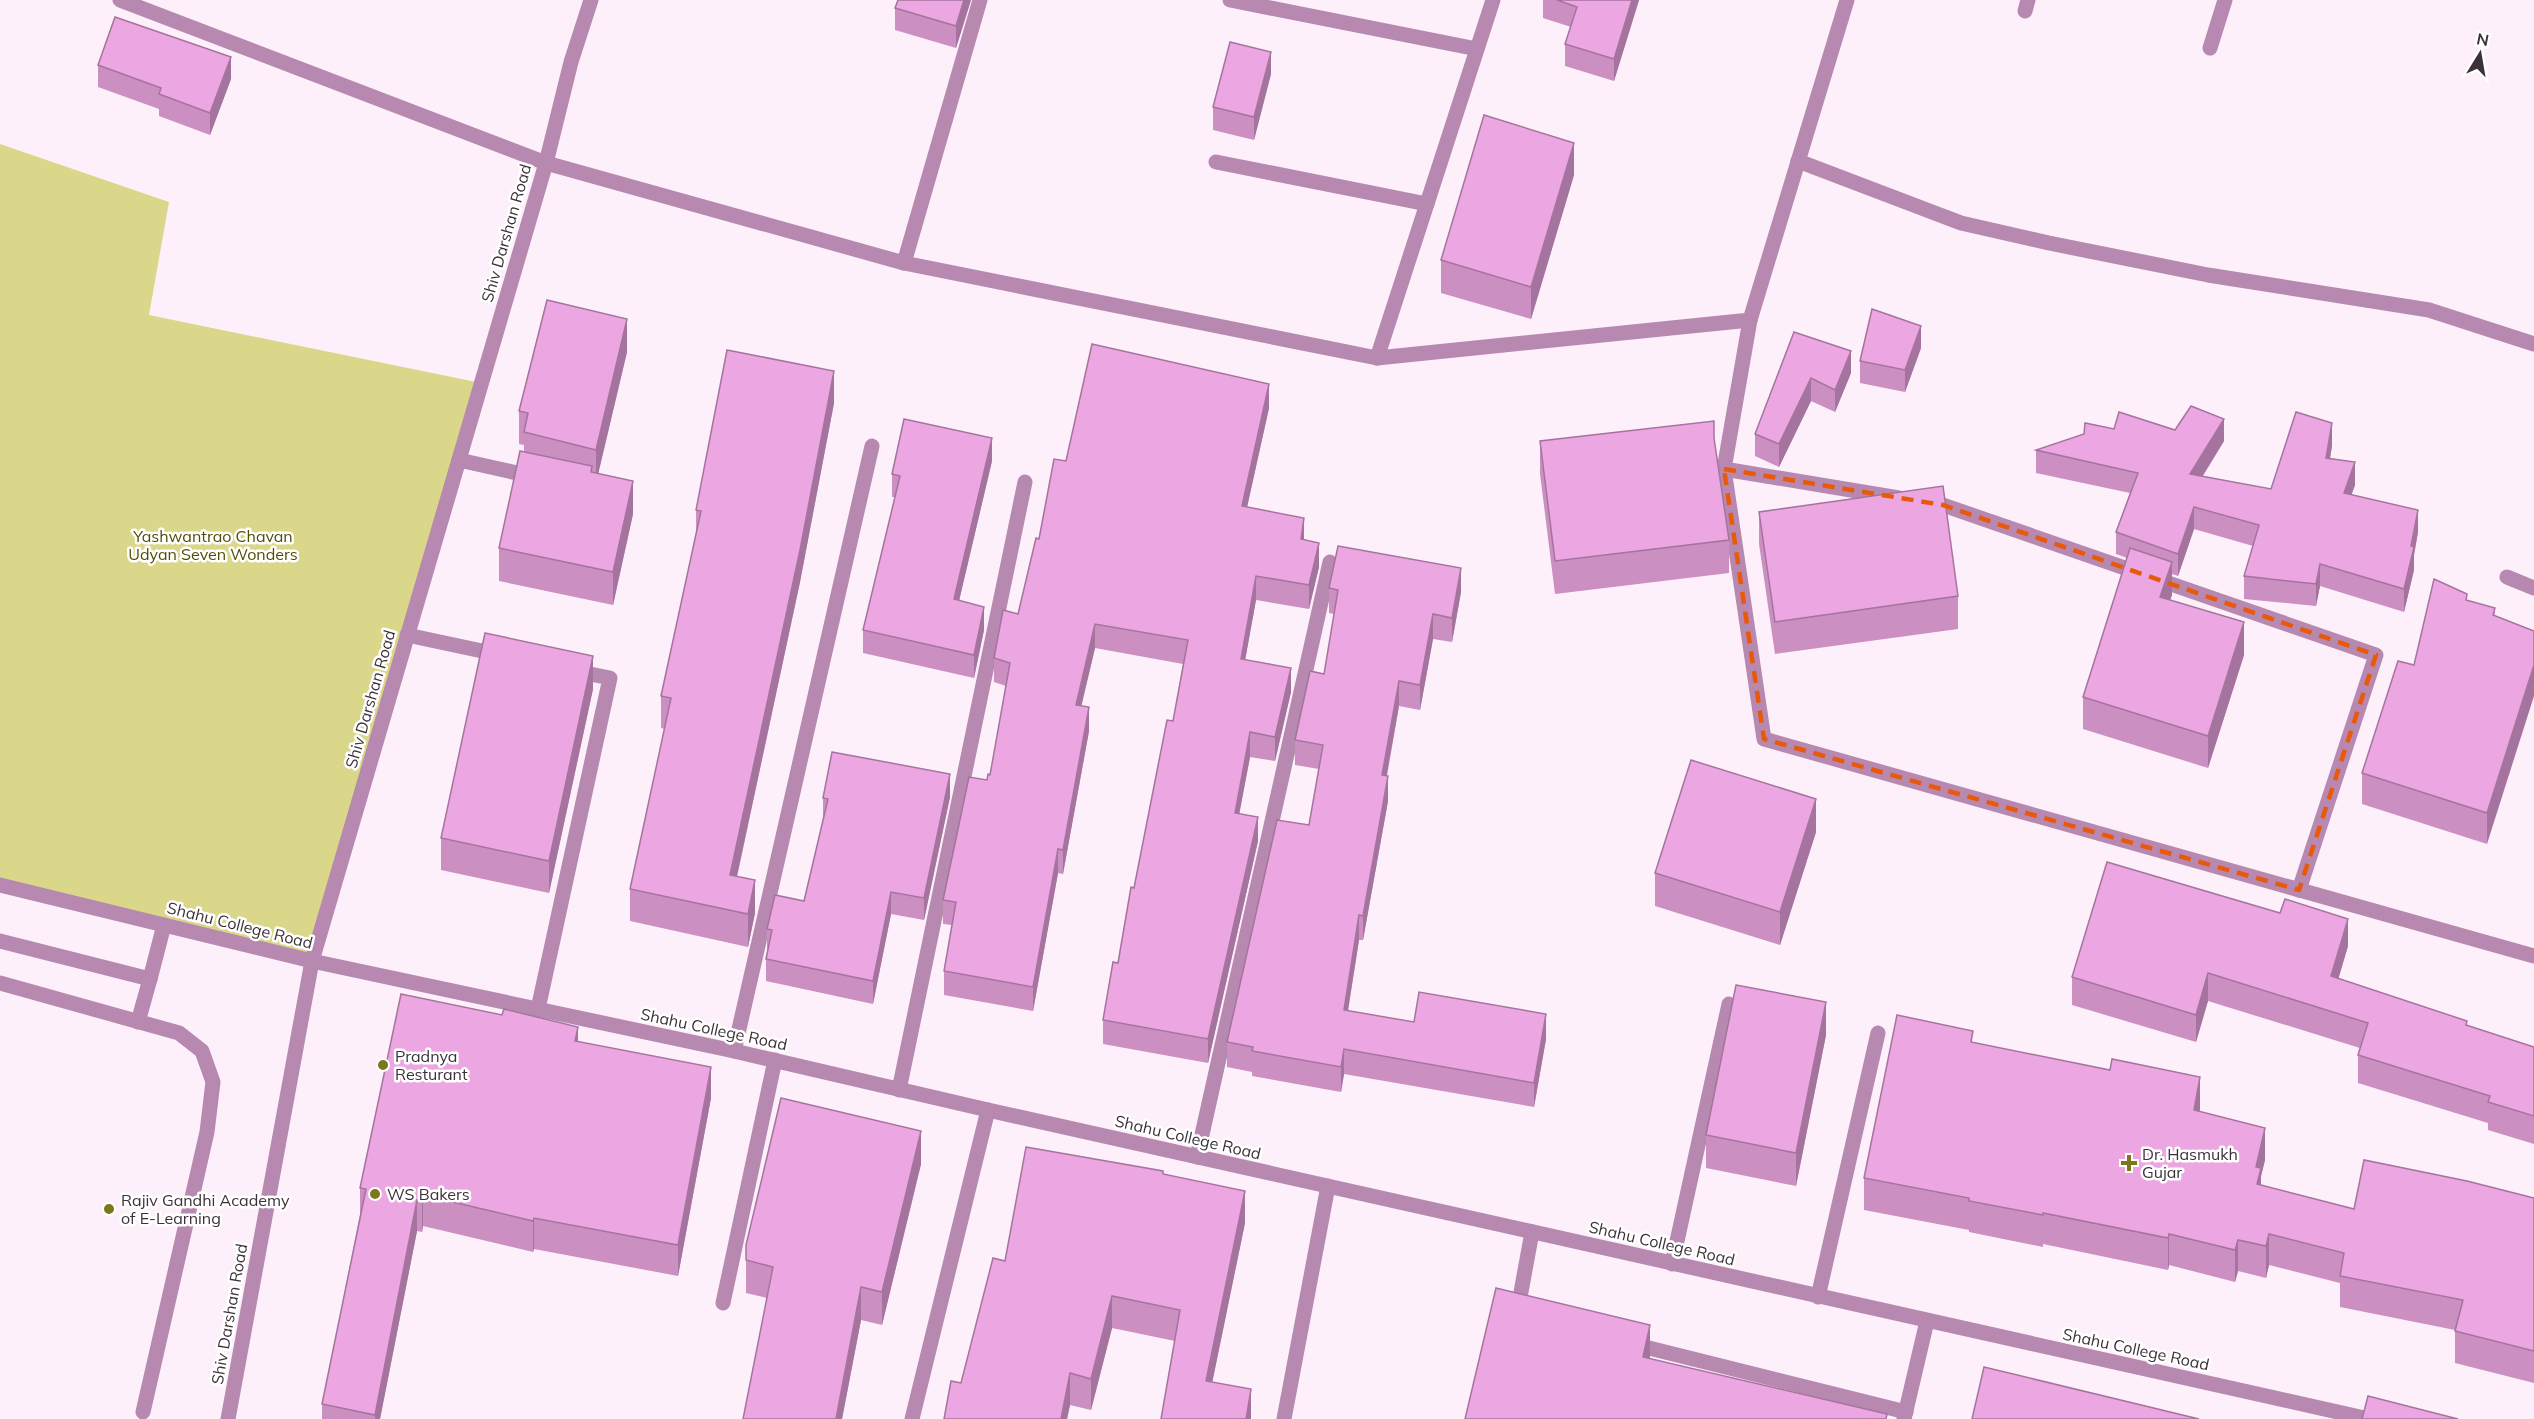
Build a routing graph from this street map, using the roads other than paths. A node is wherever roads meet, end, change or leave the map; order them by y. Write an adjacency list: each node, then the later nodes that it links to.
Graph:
1 (120, 0): 12 (street)
2 (591, 0): 12 (street, Shiv Darshan Road)
3 (980, 0): 14 (street)
4 (1230, 0): 9 (street)
5 (1494, 0): 9 (street)
6 (1847, 0): 10 (street)
7 (2225, 0): 8 (street)
8 (2210, 48)
9 (1478, 49): 13 (street)
10 (1798, 161): 15 (street); 16 (street)
11 (1216, 162): 13 (street)
12 (546, 163): 14 (street); 19 (street, Shiv Darshan Road)
13 (1426, 204): 17 (street)
14 (904, 263): 17 (street)
15 (1750, 320): 17 (street); 20 (street)
16 (2534, 344)
17 (1377, 358)
18 (872, 447): 41 (street)
19 (459, 460): 21 (street); 26 (street, Shiv Darshan Road)
20 (1724, 469): 30 (street); 30 (street)
21 (545, 479)
22 (1025, 482): 43 (street)
23 (1330, 562): 45 (street)
24 (2507, 577): 25 (street)
25 (2534, 588)
26 (407, 635): 27 (street); 34 (street, Shiv Darshan Road)
27 (517, 658)
28 (563, 668): 38 (street)
29 (0, 885): 31 (street, Shahu College Road)
30 (2299, 890): 33 (street)
31 (164, 925): 34 (street, Shahu College Road); 35 (street)
32 (0, 941): 35 (street)
33 (2534, 956)
34 (312, 961): 38 (street, Shahu College Road); 58 (street, Shiv Darshan Road)
35 (150, 979): 39 (street)
36 (0, 983): 39 (street)
37 (1729, 1005): 48 (street)
38 (537, 1009): 41 (street, Shahu College Road)
39 (138, 1022): 54 (street)
40 (1878, 1033): 49 (street)
41 (734, 1051): 42 (street, Shahu College Road)
42 (775, 1060): 43 (street, Shahu College Road); 50 (street)
43 (899, 1090): 44 (street, Shahu College Road)
44 (988, 1110): 45 (street, Shahu College Road); 59 (street)
45 (1197, 1157): 46 (street, Shahu College Road)
46 (1328, 1186): 47 (street, Shahu College Road); 60 (street)
47 (1532, 1232): 48 (street, Shahu College Road); 51 (street)
48 (1672, 1264): 49 (street, Shahu College Road)
49 (1818, 1297): 52 (street, Shahu College Road)
50 (723, 1303)
51 (1528, 1317)
52 (1927, 1321): 55 (street, Shahu College Road); 56 (street)
53 (1619, 1340): 56 (street)
54 (143, 1412)
55 (2313, 1413): 57 (street, Shahu College Road)
56 (1905, 1416)
57 (2360, 1418)
58 (228, 1419)
59 (912, 1419)
60 (1284, 1419)

